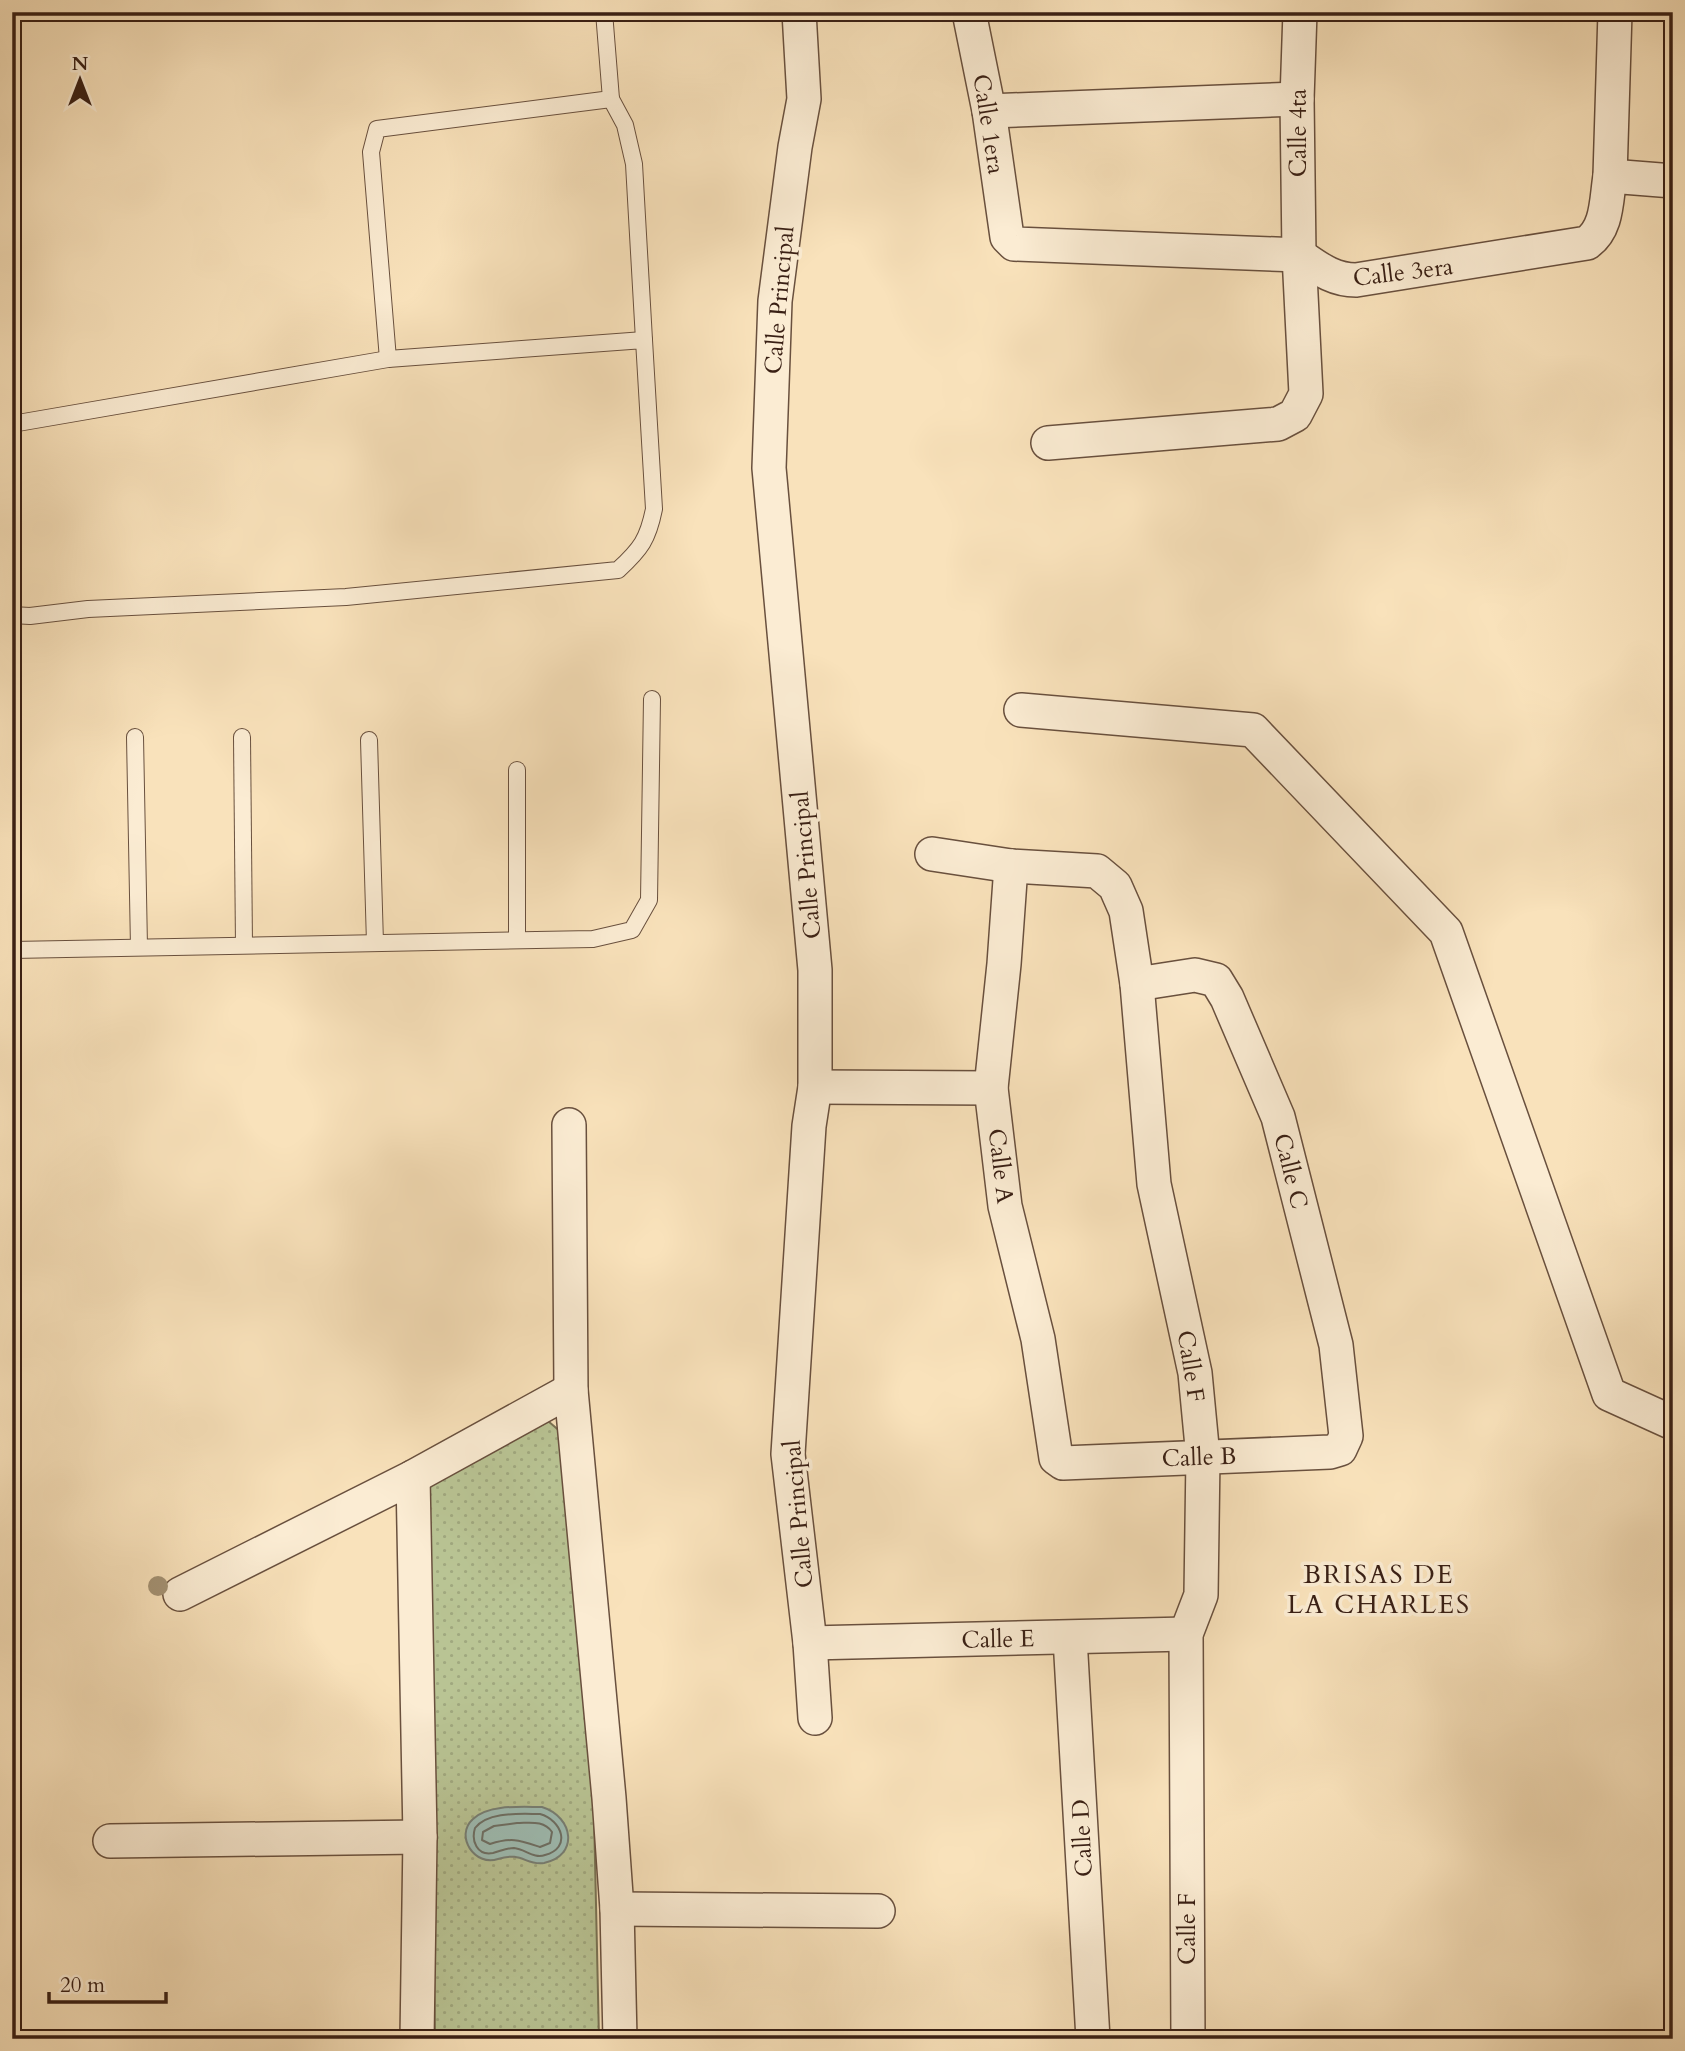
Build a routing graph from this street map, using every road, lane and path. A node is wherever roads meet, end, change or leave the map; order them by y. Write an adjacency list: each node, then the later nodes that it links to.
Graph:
1 (604, 12): 6 (lane)
2 (799, 12): 31 (street, Calle Principal)
3 (969, 12): 8 (street, Calle 1era)
4 (1300, 12): 7 (street, Calle 4ta)
5 (1615, 12): 9 (street, Calle 3era)
6 (611, 99): 12 (lane); 13 (lane)
7 (1297, 99): 8 (street); 11 (street, Calle 4ta)
8 (989, 111): 11 (street, Calle 1era)
9 (1610, 176): 10 (street); 11 (street, Calle 3era)
10 (1673, 181)
11 (1299, 254): 15 (street, Calle 4ta)
12 (644, 340): 13 (lane); 16 (lane)
13 (388, 359): 14 (lane)
14 (12, 424)
15 (1048, 443)
16 (12, 615)
17 (652, 699): 25 (lane)
18 (1021, 710): 35 (street)
19 (135, 737): 28 (lane)
20 (242, 737): 27 (lane)
21 (369, 740): 26 (lane)
22 (517, 770): 25 (lane)
23 (932, 854): 24 (street, Calle F)
24 (1011, 866): 30 (street, Calle F); 32 (street, Calle A)
25 (517, 939): 26 (lane)
26 (375, 943): 27 (lane)
27 (244, 945): 28 (lane)
28 (139, 947): 29 (lane)
29 (12, 950)
30 (1137, 984): 36 (street, Calle C); 37 (street, Calle F)
31 (815, 1087): 32 (street); 43 (street, Calle Principal)
32 (991, 1088): 38 (street, Calle A)
33 (569, 1125): 34 (street)
34 (571, 1390): 39 (street); 47 (street)
35 (1673, 1423)
36 (1339, 1449): 37 (street, Calle B)
37 (1203, 1457): 38 (street, Calle B); 41 (street, Calle F)
38 (1059, 1460)
39 (413, 1477): 40 (street); 45 (street)
40 (180, 1594)
41 (1186, 1634): 42 (street, Calle E); 52 (street, Calle F)
42 (1070, 1637): 43 (street, Calle E); 51 (street, Calle D)
43 (810, 1643): 44 (street, Calle Principal)
44 (815, 1718)
45 (420, 1837): 46 (street); 49 (street)
46 (110, 1841)
47 (617, 1909): 48 (street); 50 (street)
48 (878, 1911)
49 (417, 2039)
50 (620, 2039)
51 (1093, 2039)
52 (1188, 2039)

